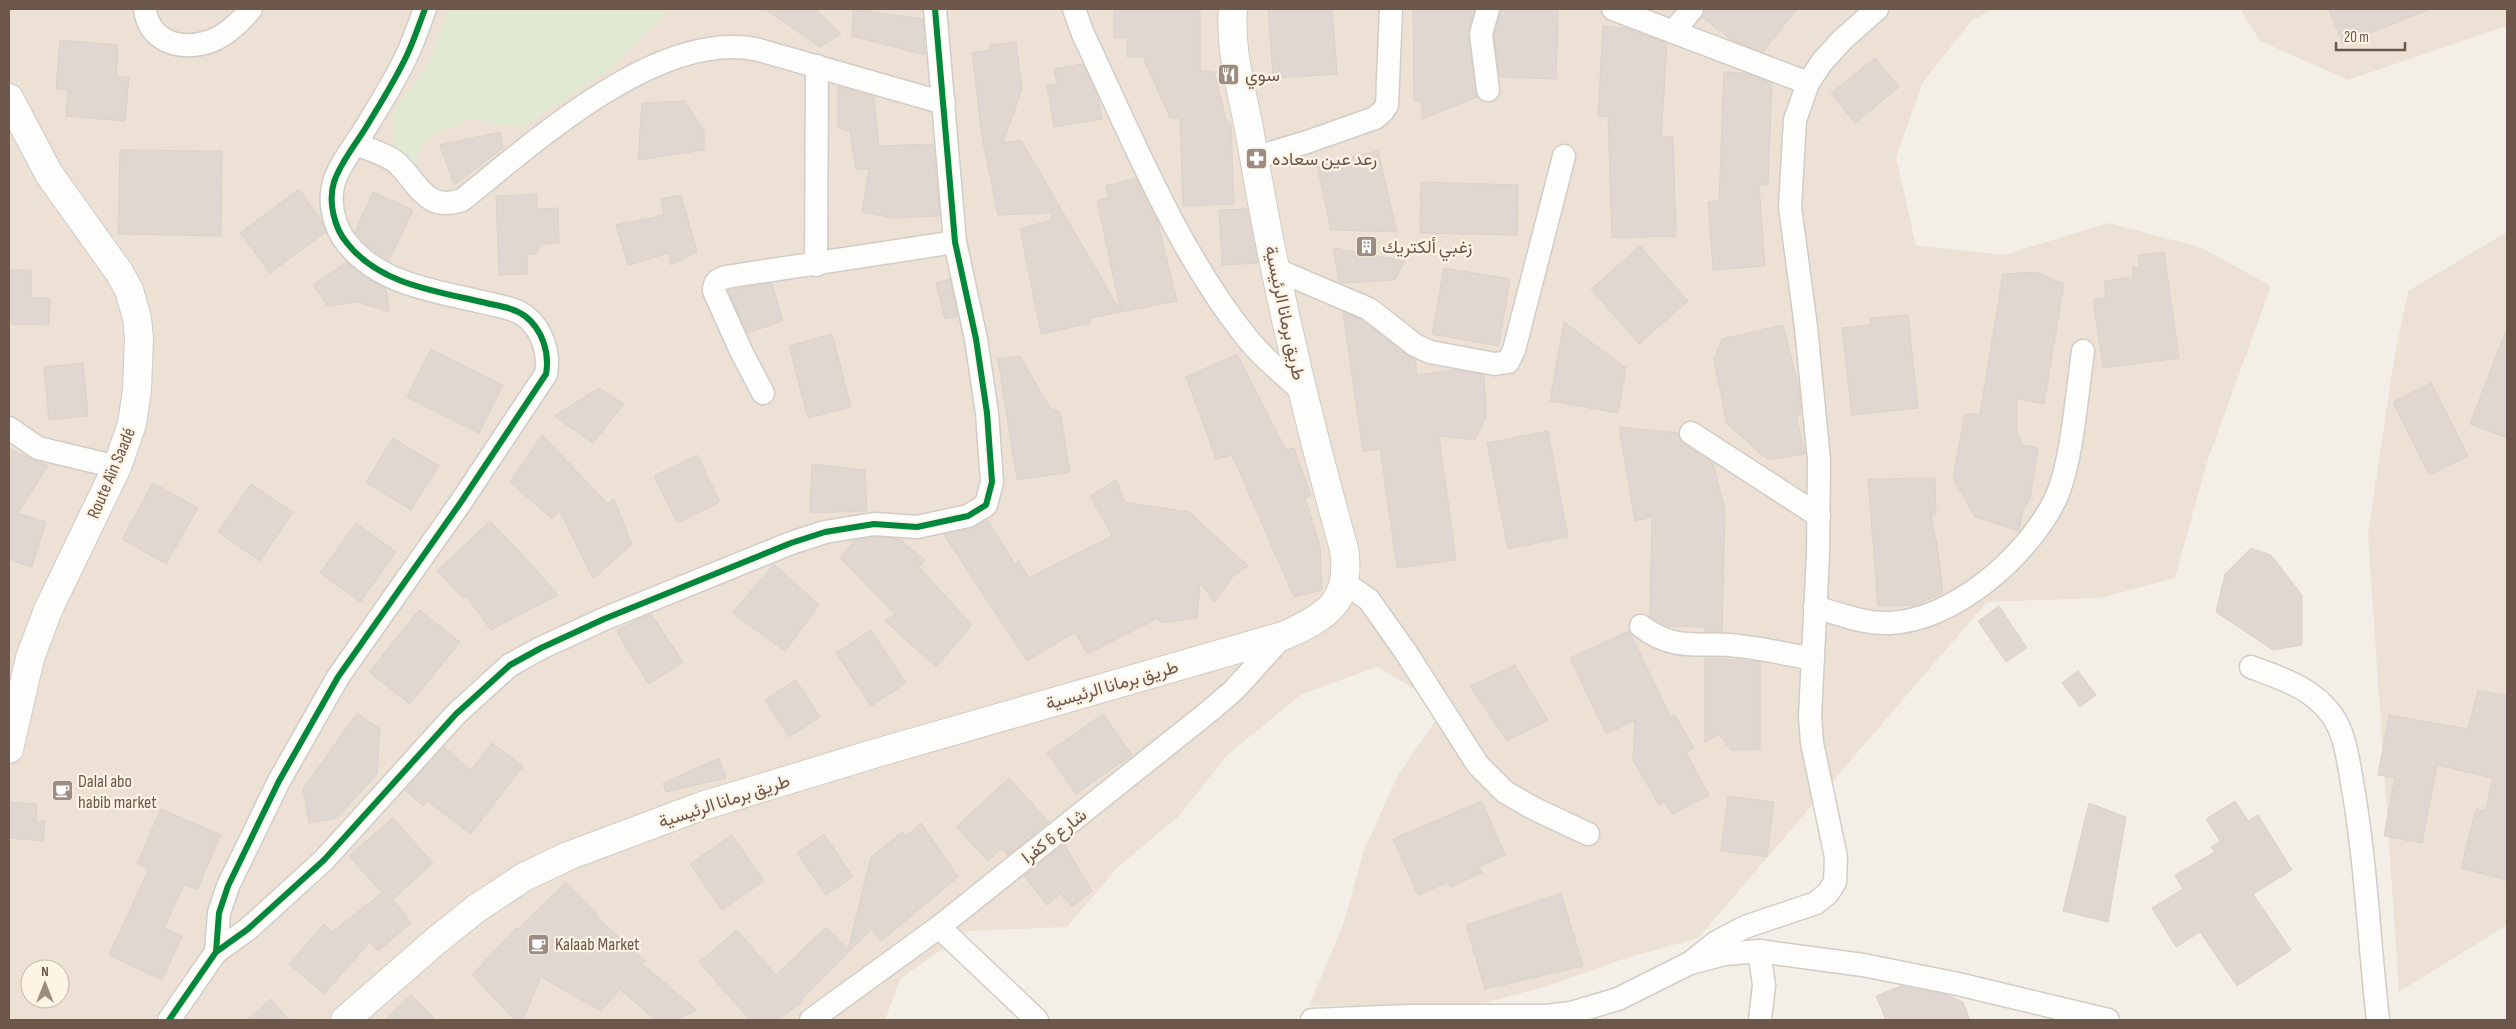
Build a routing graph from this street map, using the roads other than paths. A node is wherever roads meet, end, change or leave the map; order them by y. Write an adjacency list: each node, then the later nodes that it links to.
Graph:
1 (145, 9): 2 (street)
2 (251, 9)
3 (425, 9): 18 (street)
4 (936, 9): 17 (street)
5 (1074, 9): 25 (street)
6 (1233, 9): 20 (main road, طريق برمانا الرئيسية)
7 (1391, 9): 20 (street)
8 (1488, 9): 15 (street)
9 (1613, 9): 12 (street)
10 (1692, 9): 12 (street)
11 (1877, 9): 14 (street)
12 (1674, 31): 14 (street)
13 (817, 66): 17 (street); 18 (street); 22 (street)
14 (1808, 83): 30 (street)
15 (1488, 90)
16 (9, 98): 29 (main road, Route Aïn Saadé)
17 (944, 103): 21 (street)
18 (357, 144): 41 (street)
19 (1564, 156): 23 (street)
20 (1254, 158): 23 (main road, طريق برمانا الرئيسية)
21 (955, 242): 22 (street); 41 (street)
22 (816, 265): 26 (street)
23 (1275, 269): 25 (main road, طريق برمانا الرئيسية)
24 (2083, 352): 32 (street)
25 (1302, 392): 31 (main road, طريق برمانا الرئيسية)
26 (763, 393)
27 (9, 428): 29 (street)
28 (1691, 433): 30 (street)
29 (117, 467): 37 (main road, Route Aïn Saadé)
30 (1819, 516): 32 (street)
31 (1345, 583): 34 (main road, طريق برمانا الرئيسية); 38 (street)
32 (1815, 607): 35 (street)
33 (1641, 626): 35 (street)
34 (1283, 636): 39 (street, شارع 6 كفرا); 44 (main road, طريق برمانا الرئيسية)
35 (1813, 659): 42 (street)
36 (2250, 667): 50 (street)
37 (9, 749)
38 (1588, 834)
39 (939, 926): 45 (street, شارع 6 كفرا); 46 (street)
40 (1759, 951): 42 (street); 48 (street); 49 (street)
41 (216, 952): 43 (street)
42 (1690, 963): 47 (street)
43 (169, 1020)
44 (345, 1020)
45 (811, 1020)
46 (1037, 1020)
47 (1312, 1020)
48 (1760, 1020)
49 (2108, 1020)
50 (2378, 1020)

